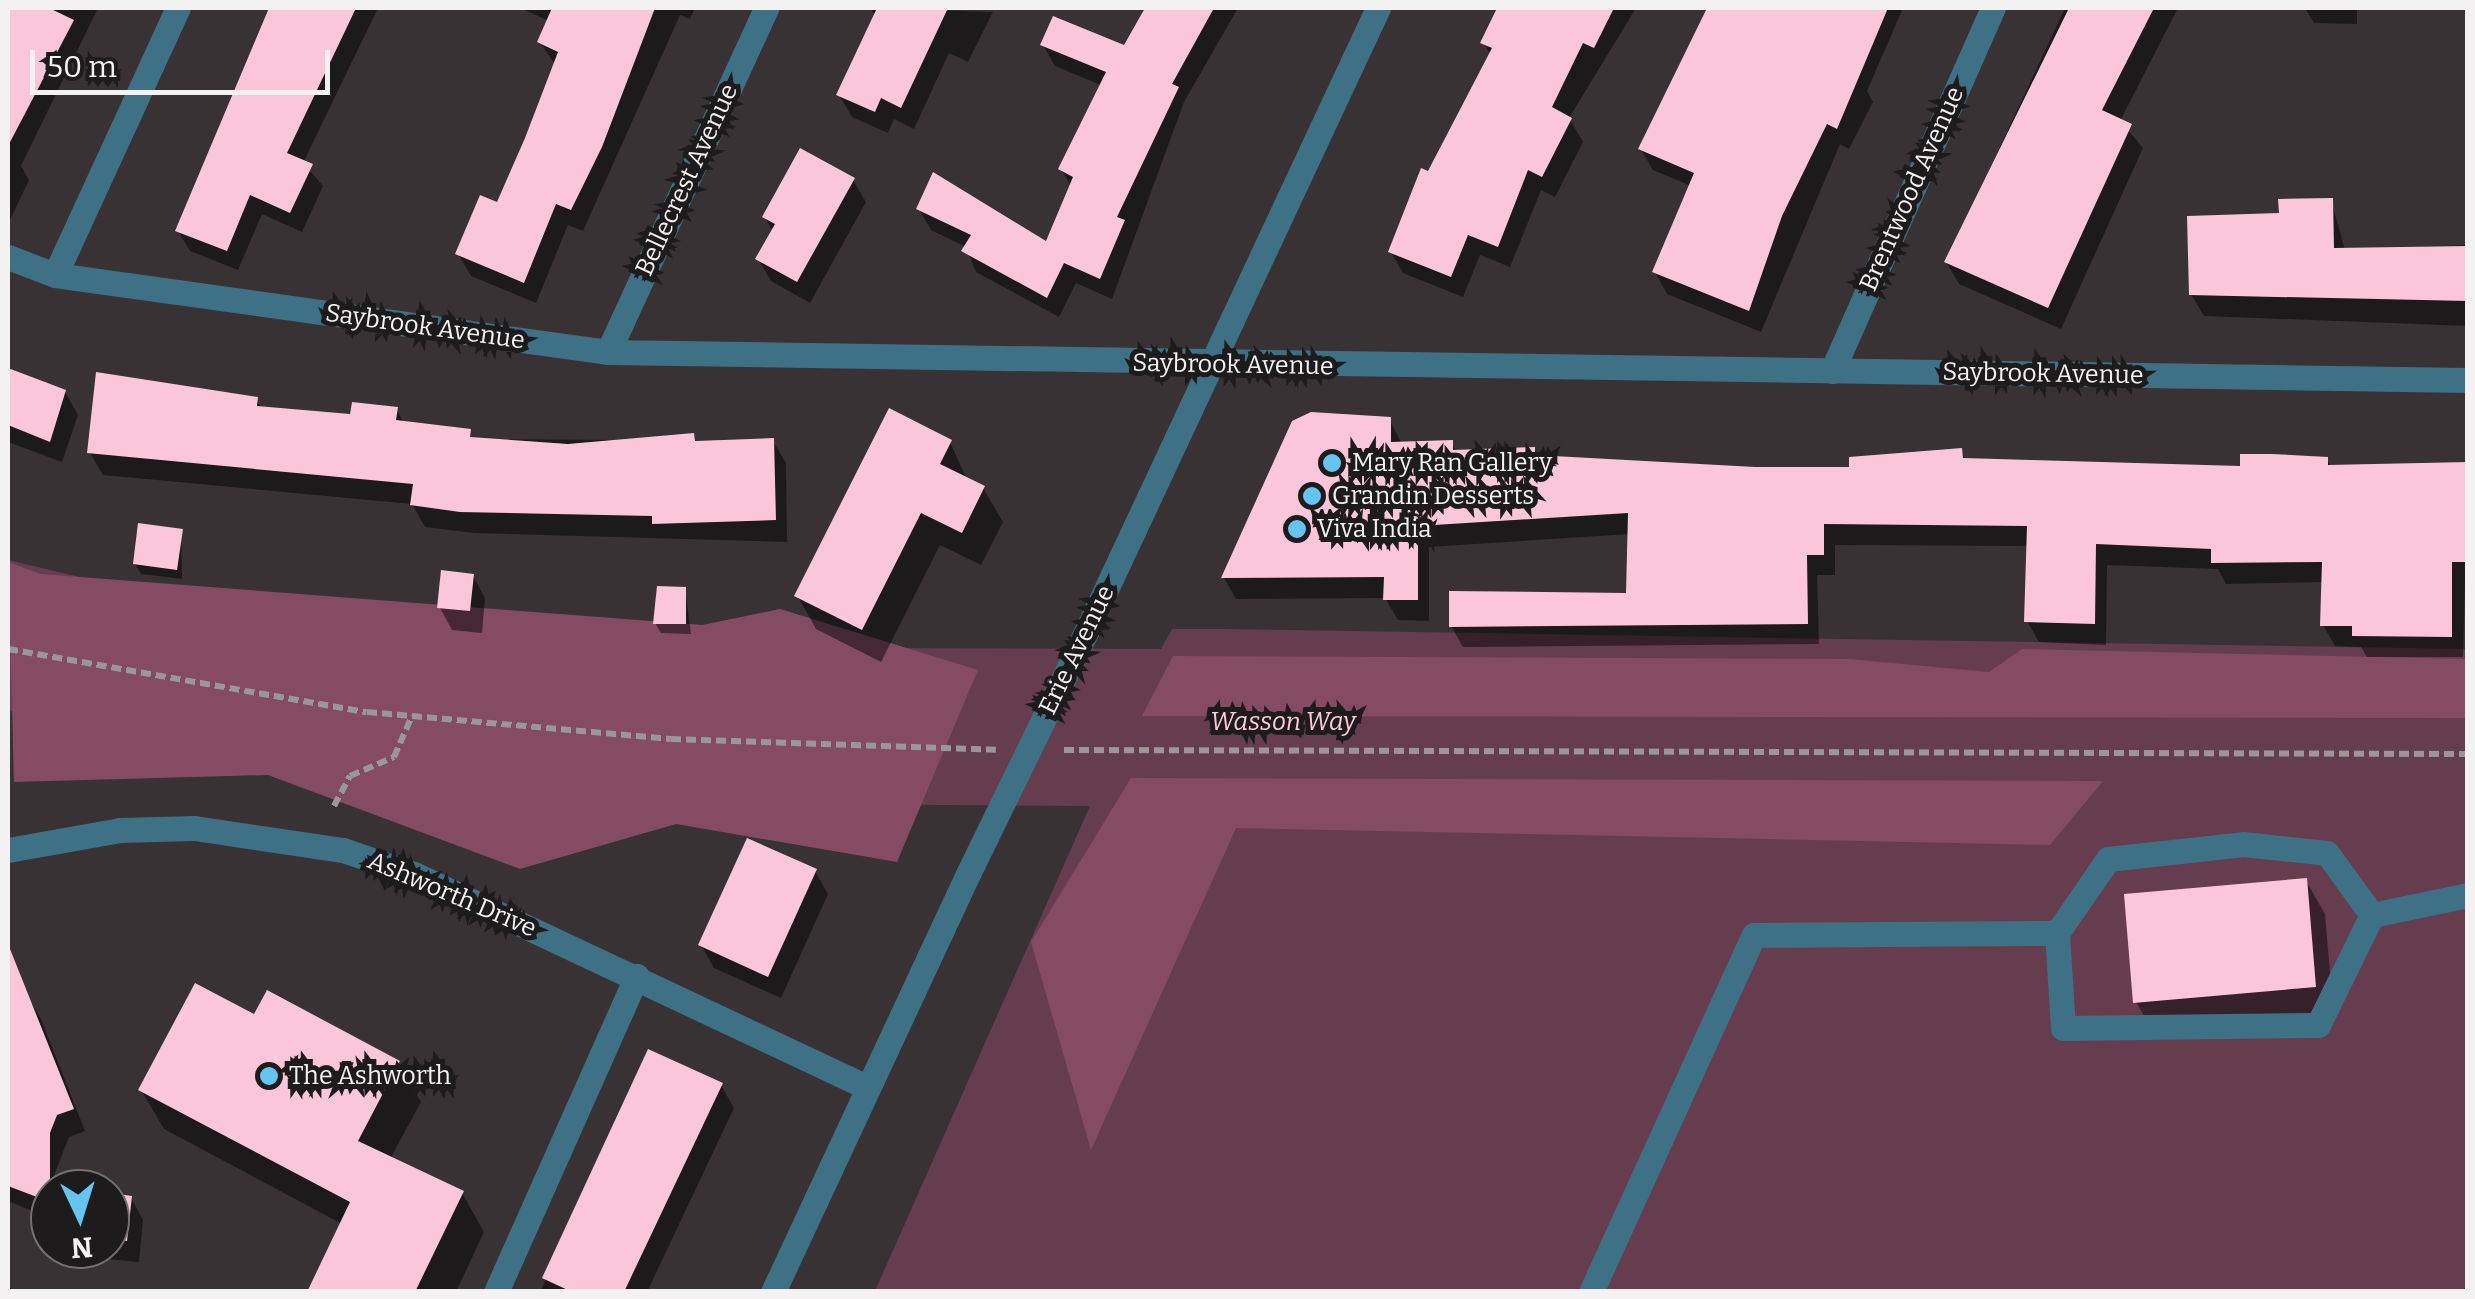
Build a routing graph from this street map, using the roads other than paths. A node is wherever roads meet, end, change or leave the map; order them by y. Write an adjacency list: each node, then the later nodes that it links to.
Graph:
1 (178, 8): 6 (street)
2 (766, 8): 7 (street, Bellecrest Avenue)
3 (1378, 8): 8 (street, Erie Avenue)
4 (1993, 8): 9 (street, Brentwood Avenue)
5 (8, 257): 6 (street, Saybrook Avenue)
6 (55, 275): 7 (street, Saybrook Avenue)
7 (608, 352): 8 (street, Saybrook Avenue)
8 (1215, 365): 9 (street, Saybrook Avenue); 16 (street, Erie Avenue, bridge)
9 (1832, 371): 10 (street, Saybrook Avenue)
10 (2468, 380)
11 (8, 850): 15 (street, Ashworth Drive)
12 (2468, 895): 13 (street)
13 (2372, 914): 14 (street); 14 (street)
14 (2056, 933): 19 (street)
15 (636, 976): 16 (street, Ashworth Drive); 17 (street)
16 (866, 1088): 18 (street, Erie Avenue)
17 (496, 1292)
18 (774, 1292)
19 (1591, 1292)

